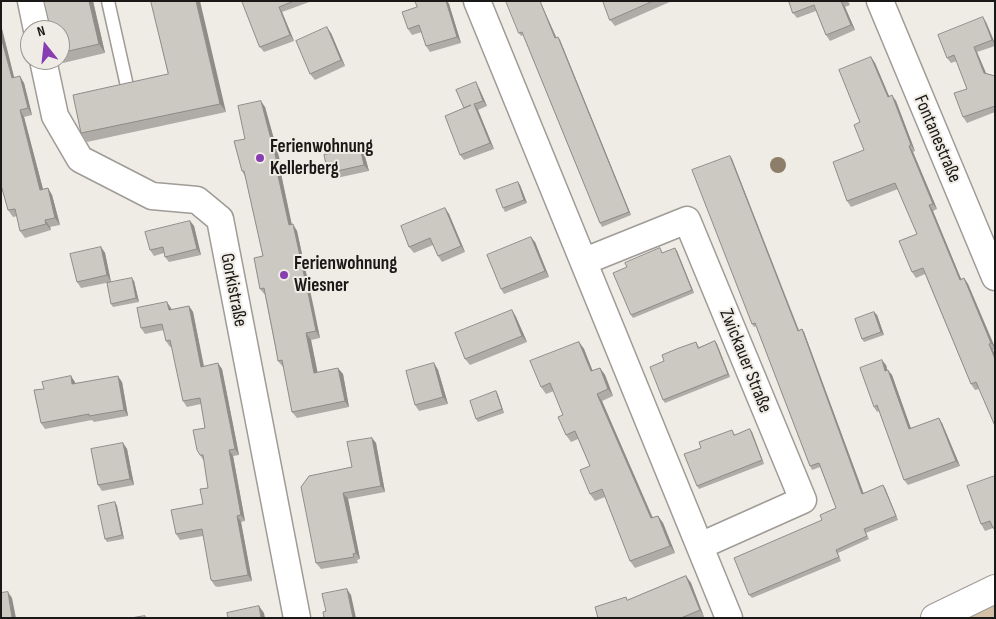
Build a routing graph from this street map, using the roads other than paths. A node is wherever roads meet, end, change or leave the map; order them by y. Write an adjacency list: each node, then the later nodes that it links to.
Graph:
1 (31, 1): 5 (street)
2 (108, 1): 7 (lane)
3 (477, 1): 8 (street)
4 (880, 1): 9 (street, Fontanestraße)
5 (35, 20)
6 (45, 70): 12 (street, Gorkistraße)
7 (127, 86)
8 (585, 261): 10 (street); 10 (street, Zwickauer Straße)
9 (995, 277)
10 (700, 546): 13 (street)
11 (995, 590): 14 (main road)
12 (297, 618)
13 (729, 618)
14 (934, 618)

